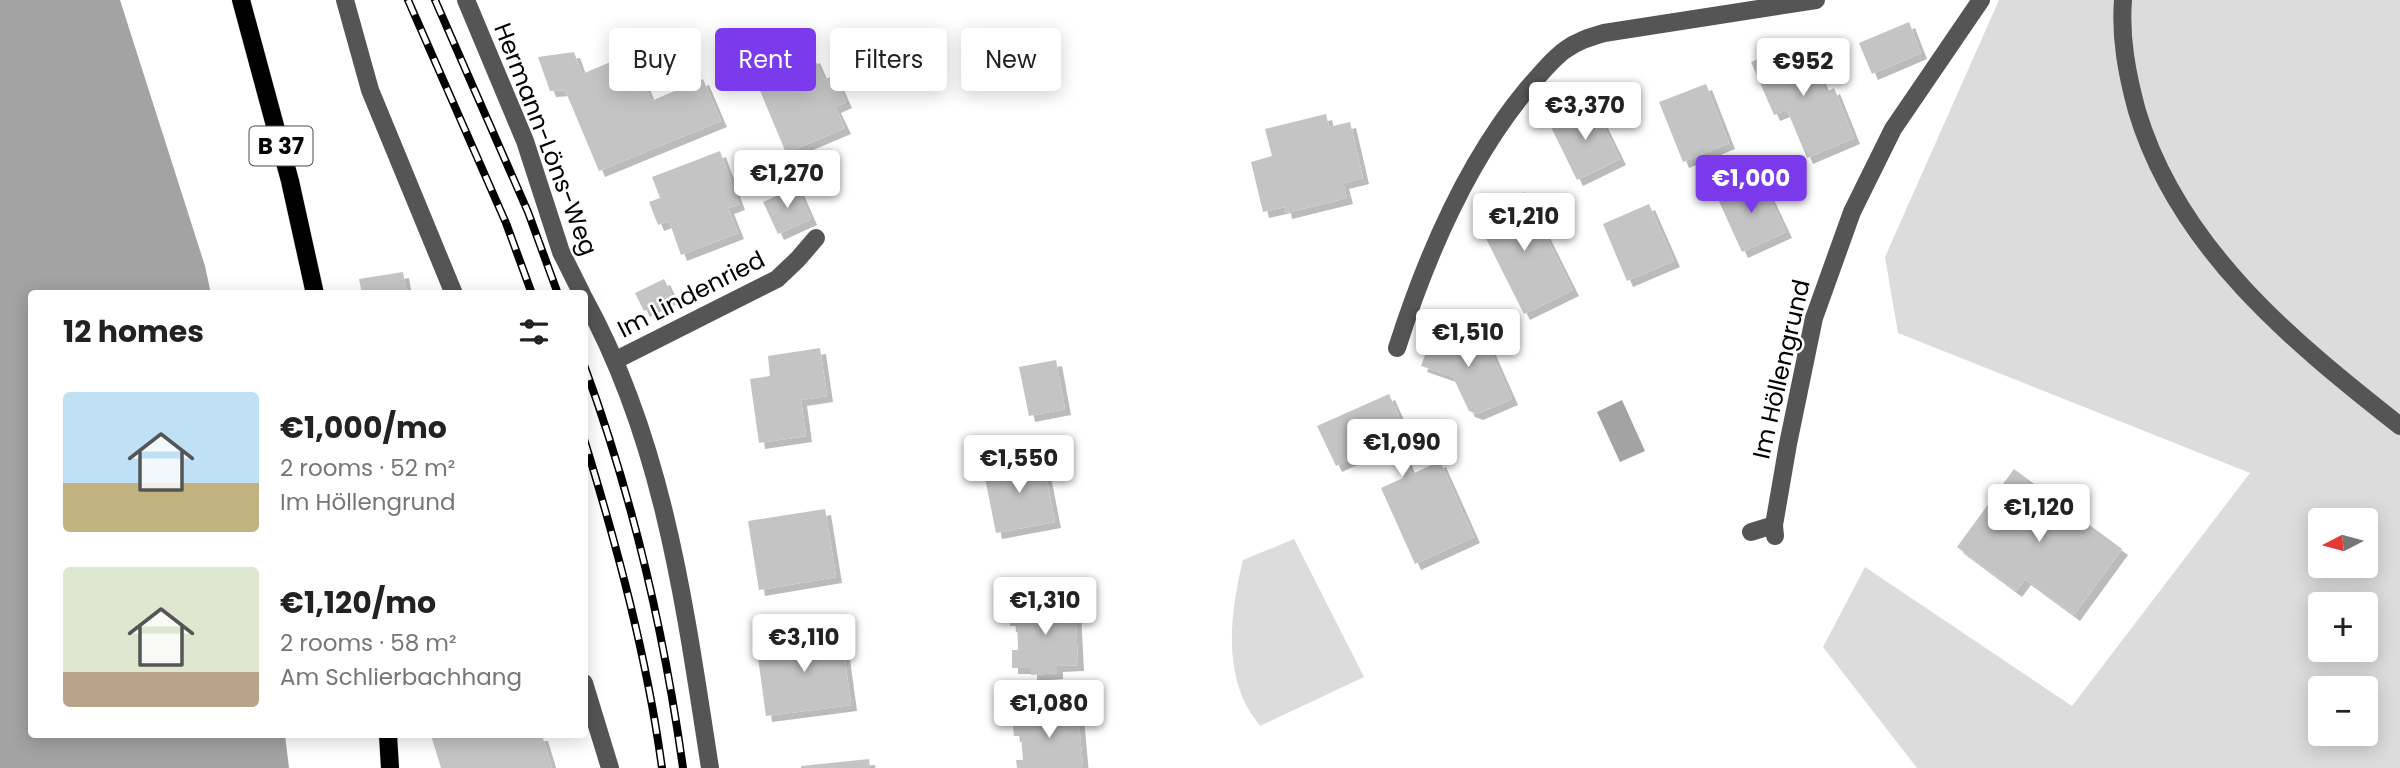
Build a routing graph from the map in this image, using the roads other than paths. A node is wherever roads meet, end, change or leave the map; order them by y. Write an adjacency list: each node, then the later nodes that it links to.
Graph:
1 (241, 0): 8 (main road, B 37)
2 (345, 0): 9 (street)
3 (466, 0): 10 (street, Hermann-Löns-Weg)
4 (1816, 0): 12 (street)
5 (1980, 0): 15 (street, Im Höllengrund)
6 (2123, 0): 14 (street)
7 (816, 238): 13 (street, Im Lindenried)
8 (313, 290)
9 (452, 290)
10 (580, 290)
11 (588, 306): 13 (street, Hermann-Löns-Weg)
12 (1396, 348)
13 (616, 360): 20 (street, Hermann-Löns-Weg)
14 (2400, 426)
15 (1751, 532)
16 (588, 696): 19 (street)
17 (388, 738): 18 (main road)
18 (390, 768)
19 (610, 768)
20 (710, 768)

